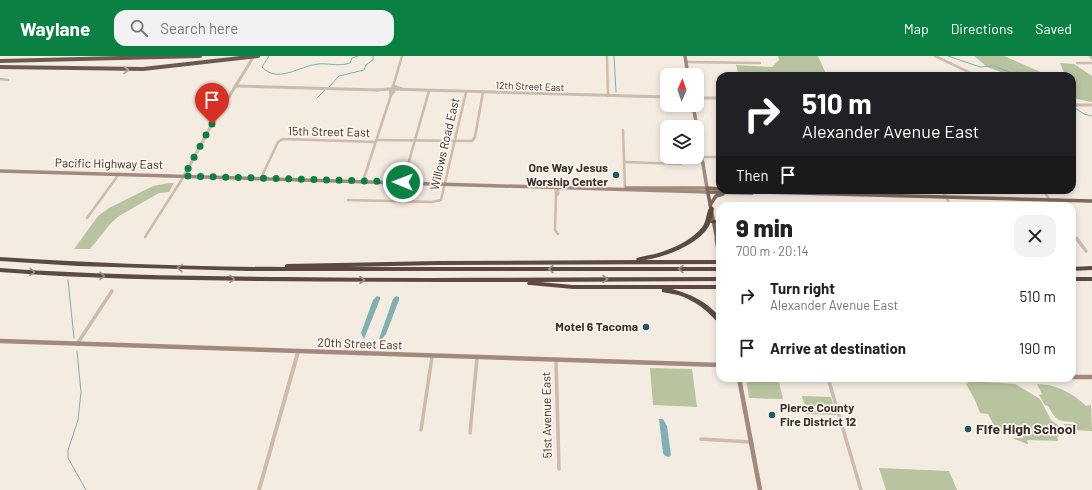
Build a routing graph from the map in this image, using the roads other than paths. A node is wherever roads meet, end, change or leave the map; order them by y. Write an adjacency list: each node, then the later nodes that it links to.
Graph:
1 (114, 56): 8 (highway)
2 (200, 56): 8 (highway)
3 (255, 56): 14 (highway, one-way to 3); 20 (street)
4 (402, 56): 19 (street)
5 (607, 56): 25 (street)
6 (684, 56): 10 (main road)
7 (935, 56): 16 (street)
8 (177, 57): 9 (highway)
9 (0, 61)
10 (686, 62): 11 (street); 15 (main road)
11 (760, 63)
12 (1077, 63): 13 (street)
13 (1092, 63)
14 (0, 66)
15 (687, 68)
16 (969, 72)
17 (0, 79): 18 (street)
18 (8, 80)
19 (393, 86): 21 (street); 22 (street)
20 (234, 87): 21 (street, 12th Street East); 42 (street)
21 (392, 90): 22 (street, 12th Street East); 32 (street)
22 (429, 91): 23 (street, 12th Street East); 33 (street)
23 (466, 92): 24 (street, 12th Street East); 34 (street, Willows Road East)
24 (483, 92): 25 (street, 12th Street East); 34 (street, 15th Street East)
25 (608, 96): 26 (street, 12th Street East)
26 (660, 97)
27 (704, 98): 28 (street)
28 (716, 98)
29 (1076, 105): 30 (street)
30 (1092, 106)
31 (623, 130): 37 (street)
32 (376, 141): 33 (street, 15th Street East); 43 (street, 15th Street East); 44 (street)
33 (415, 141): 34 (street, 15th Street East); 45 (street)
34 (455, 142): 46 (street, Willows Road East)
35 (704, 156): 36 (street)
36 (716, 157)
37 (624, 162): 38 (street); 48 (street)
38 (660, 163)
39 (702, 164): 50 (main road)
40 (0, 171): 41 (main road, Pacific Highway East)
41 (119, 174): 42 (main road, Pacific Highway East); 62 (street)
42 (184, 176): 43 (main road, Pacific Highway East); 66 (street)
43 (261, 178): 44 (main road, Pacific Highway East)
44 (363, 181): 45 (main road, Pacific Highway East)
45 (403, 182): 46 (main road, Pacific Highway East)
46 (446, 183): 47 (main road, Pacific Highway East); 57 (street, Willows Road East)
47 (557, 186): 48 (main road, Pacific Highway East); 64 (street)
48 (625, 188): 50 (main road, Pacific Highway East)
49 (716, 189): 50 (main road, Pacific Highway East)
50 (707, 190): 51 (main road, Pacific Highway East); 61 (main road)
51 (716, 191)
52 (727, 194): 61 (main road)
53 (833, 194): 56 (main road, Pacific Highway East)
54 (944, 194): 56 (street)
55 (1046, 194): 58 (street)
56 (946, 197): 58 (main road, Pacific Highway East); 60 (street)
57 (348, 200)
58 (1050, 200): 59 (main road, Pacific Highway East)
59 (1092, 201)
60 (949, 202)
61 (710, 207): 63 (main road); 71 (highway)
62 (87, 218)
63 (713, 222): 65 (main road)
64 (558, 234)
65 (716, 235)
66 (145, 237)
67 (1076, 237): 68 (street)
68 (1086, 251)
69 (0, 258): 73 (highway, one-way to 69)
70 (716, 262): 71 (highway)
71 (465, 263): 73 (highway)
72 (1092, 268): 75 (highway)
73 (247, 269): 74 (highway, one-way to 73)
74 (716, 269)
75 (1076, 269)
76 (0, 270): 80 (highway, one-way to 80)
77 (716, 279): 80 (highway, one-way to 77)
78 (1076, 279): 79 (highway)
79 (1092, 279)
80 (496, 280): 81 (highway)
81 (634, 287): 82 (highway); 84 (highway)
82 (716, 287)
83 (112, 291): 86 (street)
84 (716, 317)
85 (0, 341): 86 (main road, 20th Street East)
86 (78, 344): 87 (main road, 20th Street East)
87 (298, 352): 88 (main road, 20th Street East); 101 (street)
88 (432, 357): 89 (main road, 20th Street East); 96 (street)
89 (477, 358): 90 (main road, 20th Street East); 97 (street)
90 (556, 361): 91 (main road, 20th Street East); 100 (street, 51st Avenue East)
91 (716, 366)
92 (1076, 376): 93 (main road)
93 (1092, 377)
94 (740, 382): 99 (main road)
95 (829, 382): 103 (street)
96 (421, 430)
97 (470, 433)
98 (701, 440): 99 (street)
99 (751, 442): 102 (main road)
100 (559, 469)
101 (259, 490)
102 (760, 490)
103 (862, 490)

